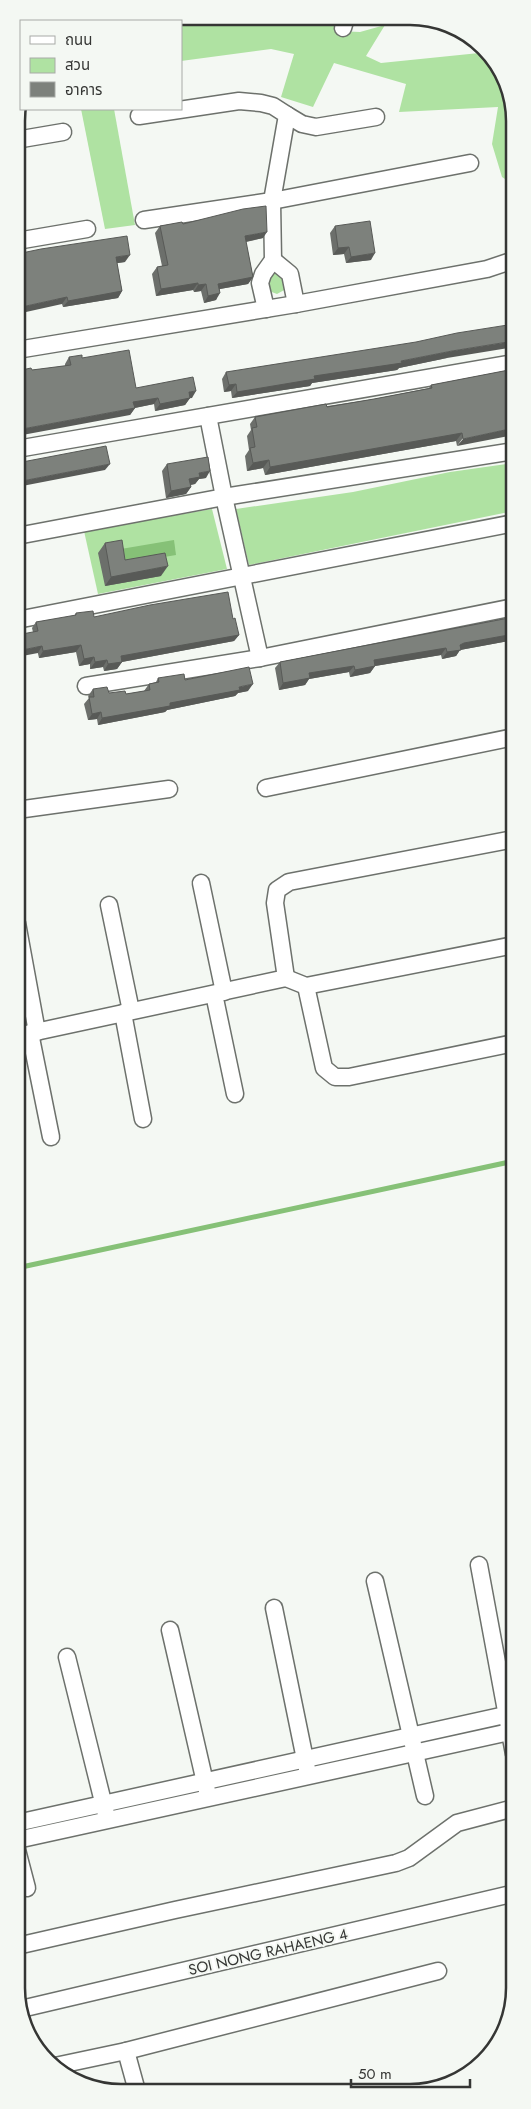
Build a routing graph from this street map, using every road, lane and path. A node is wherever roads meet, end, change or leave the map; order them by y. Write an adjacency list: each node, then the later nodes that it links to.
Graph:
1 (179, 110): 4 (street)
2 (182, 110): 3 (street)
3 (287, 115): 5 (street); 9 (street)
4 (139, 116)
5 (376, 117)
6 (63, 132): 7 (street)
7 (25, 138)
8 (470, 163): 9 (street)
9 (272, 201): 10 (street); 13 (street)
10 (144, 220)
11 (86, 229): 12 (street)
12 (25, 239)
13 (273, 260): 15 (street); 16 (street)
14 (506, 263): 15 (street)
15 (296, 304): 16 (street)
16 (266, 309): 17 (street)
17 (25, 349)
18 (506, 363): 19 (street)
19 (208, 416): 20 (street); 22 (street)
20 (25, 448)
21 (506, 453): 22 (street)
22 (224, 497): 24 (street); 25 (street)
23 (506, 526): 25 (street)
24 (25, 534)
25 (242, 577): 27 (street); 28 (street)
26 (506, 609): 28 (street)
27 (25, 618)
28 (260, 658): 29 (street)
29 (86, 686)
30 (506, 739): 31 (street)
31 (266, 788)
32 (170, 789): 33 (street)
33 (25, 809)
34 (506, 841): 38 (street)
35 (201, 883): 40 (street)
36 (109, 905): 42 (street)
37 (506, 946): 39 (street)
38 (286, 978): 39 (street); 40 (street)
39 (306, 986): 44 (street)
40 (219, 993): 42 (street); 45 (street)
41 (25, 1003): 43 (street)
42 (127, 1012): 43 (street); 46 (street)
43 (28, 1033): 47 (street)
44 (506, 1044)
45 (235, 1094)
46 (143, 1119)
47 (51, 1137)
48 (479, 1565): 53 (street)
49 (375, 1581): 56 (street)
50 (274, 1608): 58 (street)
51 (170, 1630): 60 (street)
52 (67, 1658): 63 (street)
53 (506, 1691)
54 (506, 1715): 56 (street)
55 (506, 1734): 57 (street)
56 (411, 1736): 57 (street); 58 (street)
57 (416, 1753): 59 (street); 61 (street)
58 (306, 1759): 59 (street); 60 (street)
59 (308, 1776): 62 (street)
60 (204, 1782): 62 (street); 63 (street)
61 (425, 1796)
62 (210, 1798): 65 (street)
63 (104, 1804): 65 (street); 66 (street)
64 (506, 1810): 71 (street)
65 (108, 1821): 67 (street)
66 (25, 1822)
67 (25, 1838)
68 (25, 1880): 69 (street)
69 (27, 1888)
70 (506, 1895): 73 (street, SOI NONG RAHAENG 4)
71 (25, 1944)
72 (438, 1971): 74 (street)
73 (27, 2008)
74 (126, 2051): 75 (street); 76 (street)
75 (63, 2064)
76 (135, 2084)

